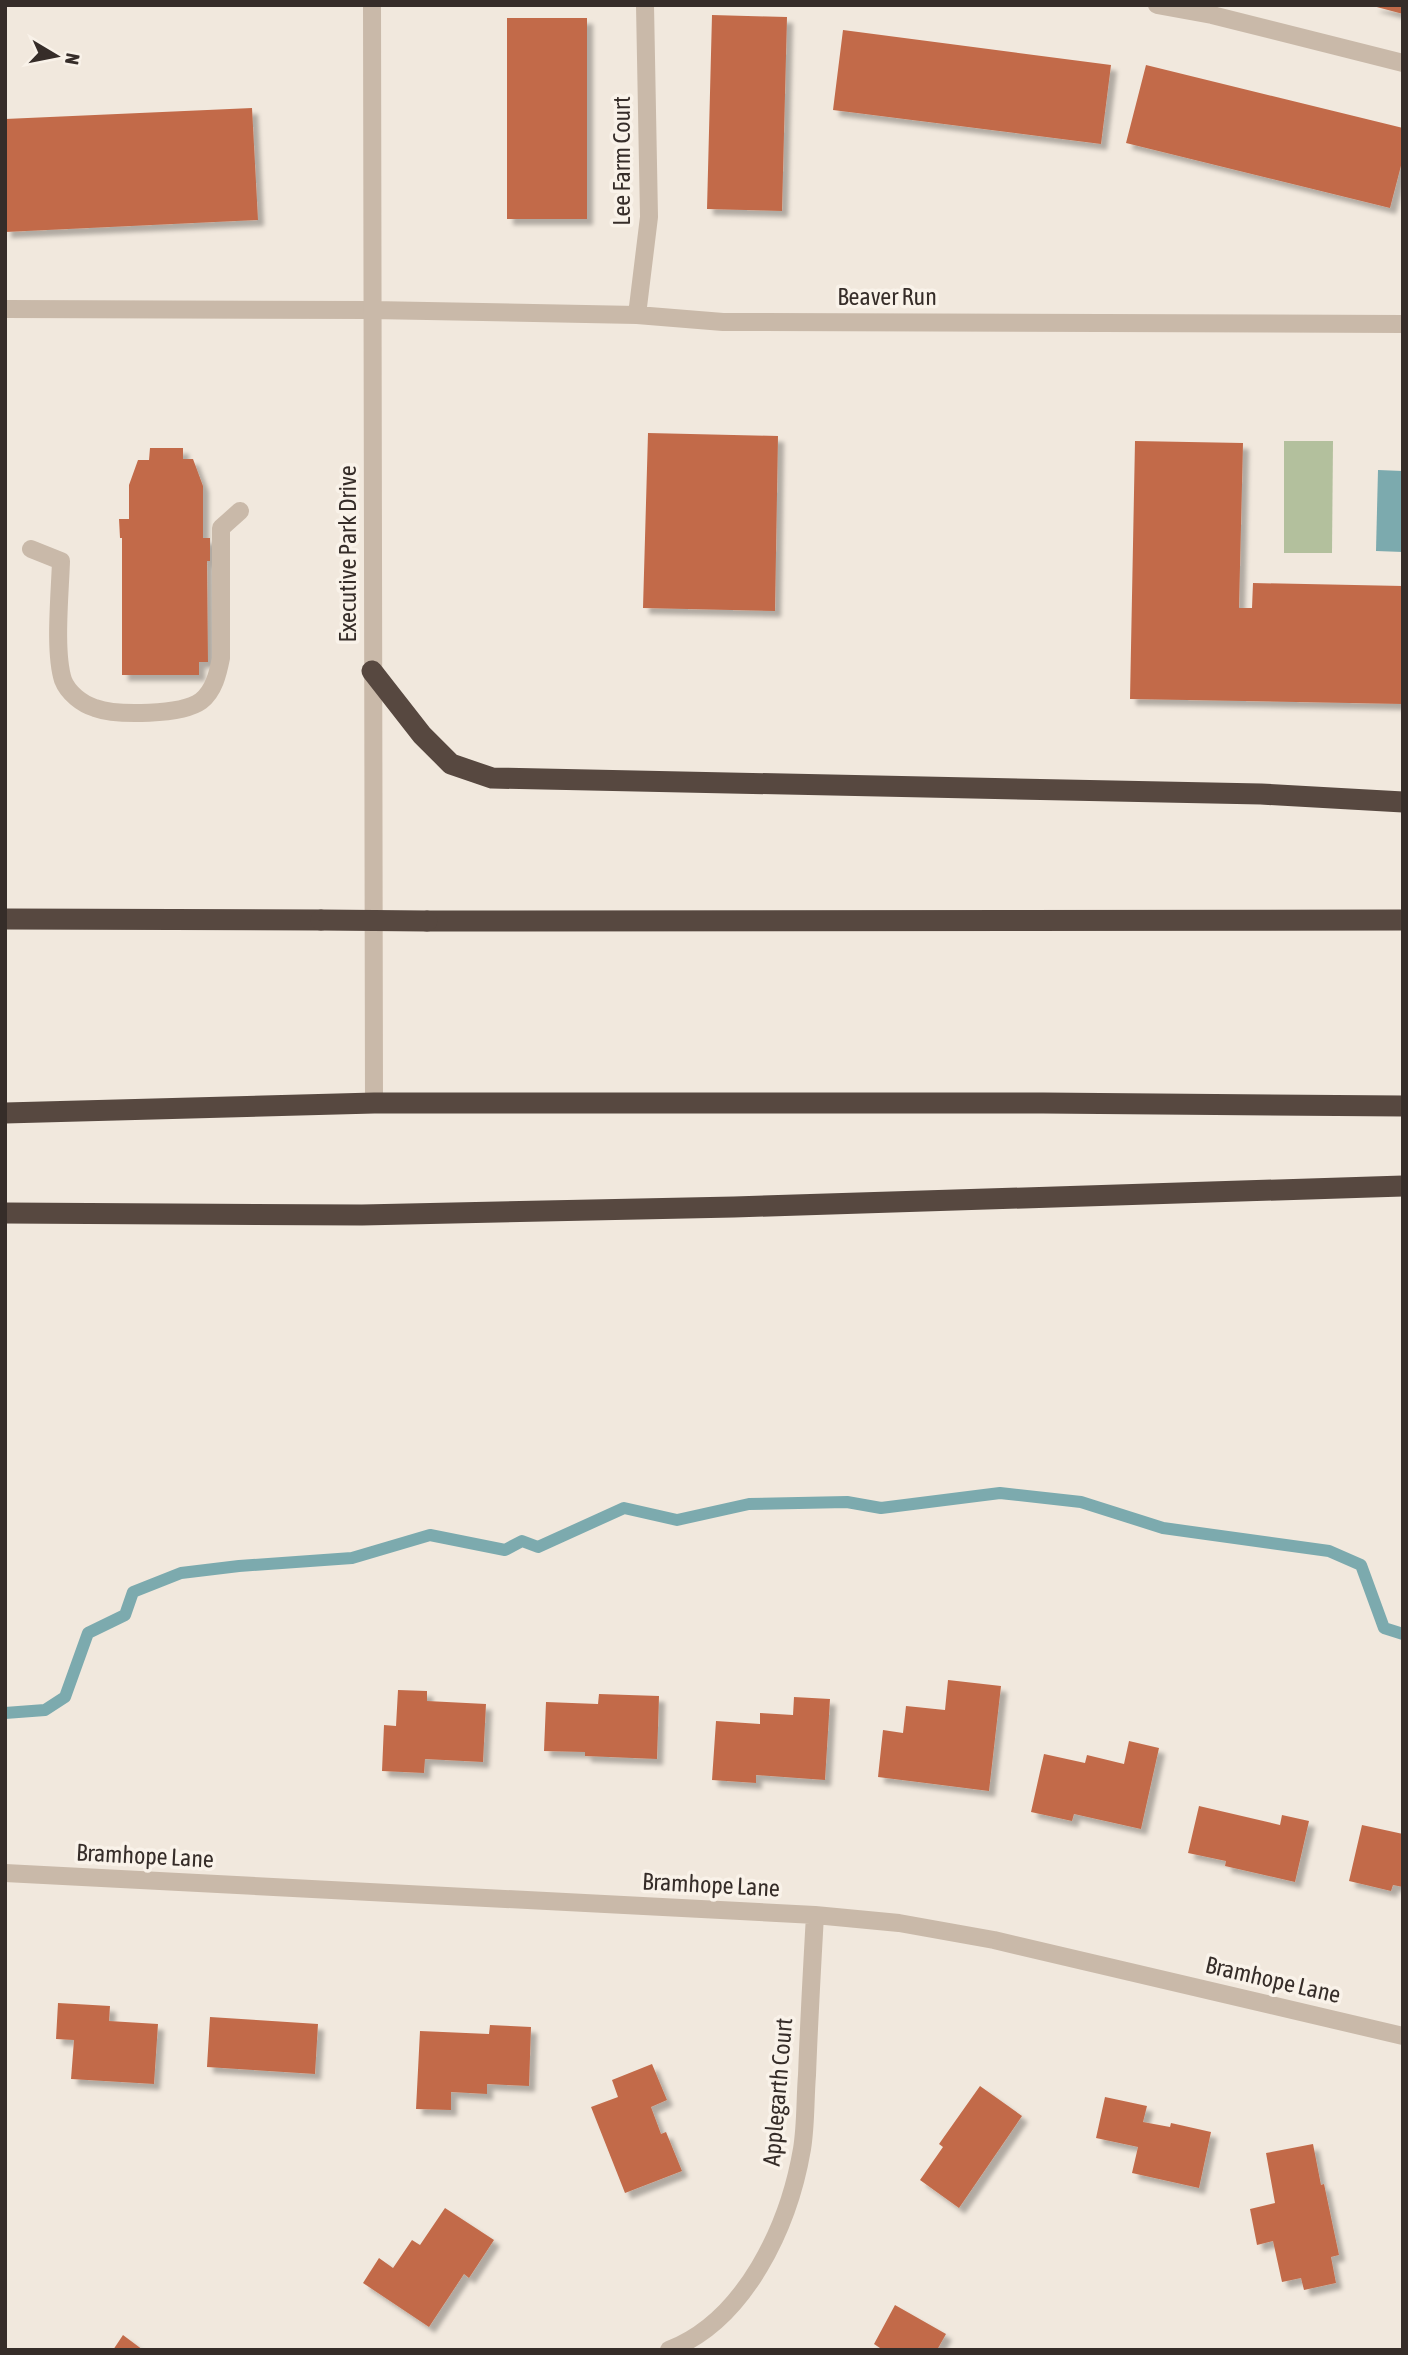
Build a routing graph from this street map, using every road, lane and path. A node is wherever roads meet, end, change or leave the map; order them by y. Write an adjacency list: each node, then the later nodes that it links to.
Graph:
1 (372, 5): 6 (street, Executive Park Drive)
2 (645, 5): 7 (street, Lee Farm Court)
3 (1157, 5): 4 (street)
4 (1403, 63)
5 (5, 309): 6 (street, Beaver Run)
6 (372, 310): 7 (street, Beaver Run); 11 (street, Executive Park Drive)
7 (636, 315): 8 (street, Beaver Run)
8 (1403, 324)
9 (240, 511): 10 (street)
10 (31, 548)
11 (372, 671): 12 (highway); 15 (street, Executive Park Drive)
12 (1403, 802)
13 (5, 919): 14 (highway, bridge)
14 (1403, 920)
15 (374, 1104): 16 (highway); 17 (highway)
16 (1403, 1106)
17 (5, 1113)
18 (1403, 1186): 19 (highway)
19 (5, 1213)
20 (5, 1873): 21 (street, Bramhope Lane)
21 (815, 1915): 22 (street, Bramhope Lane); 23 (street, Applegarth Court)
22 (1403, 2036)
23 (669, 2350)

